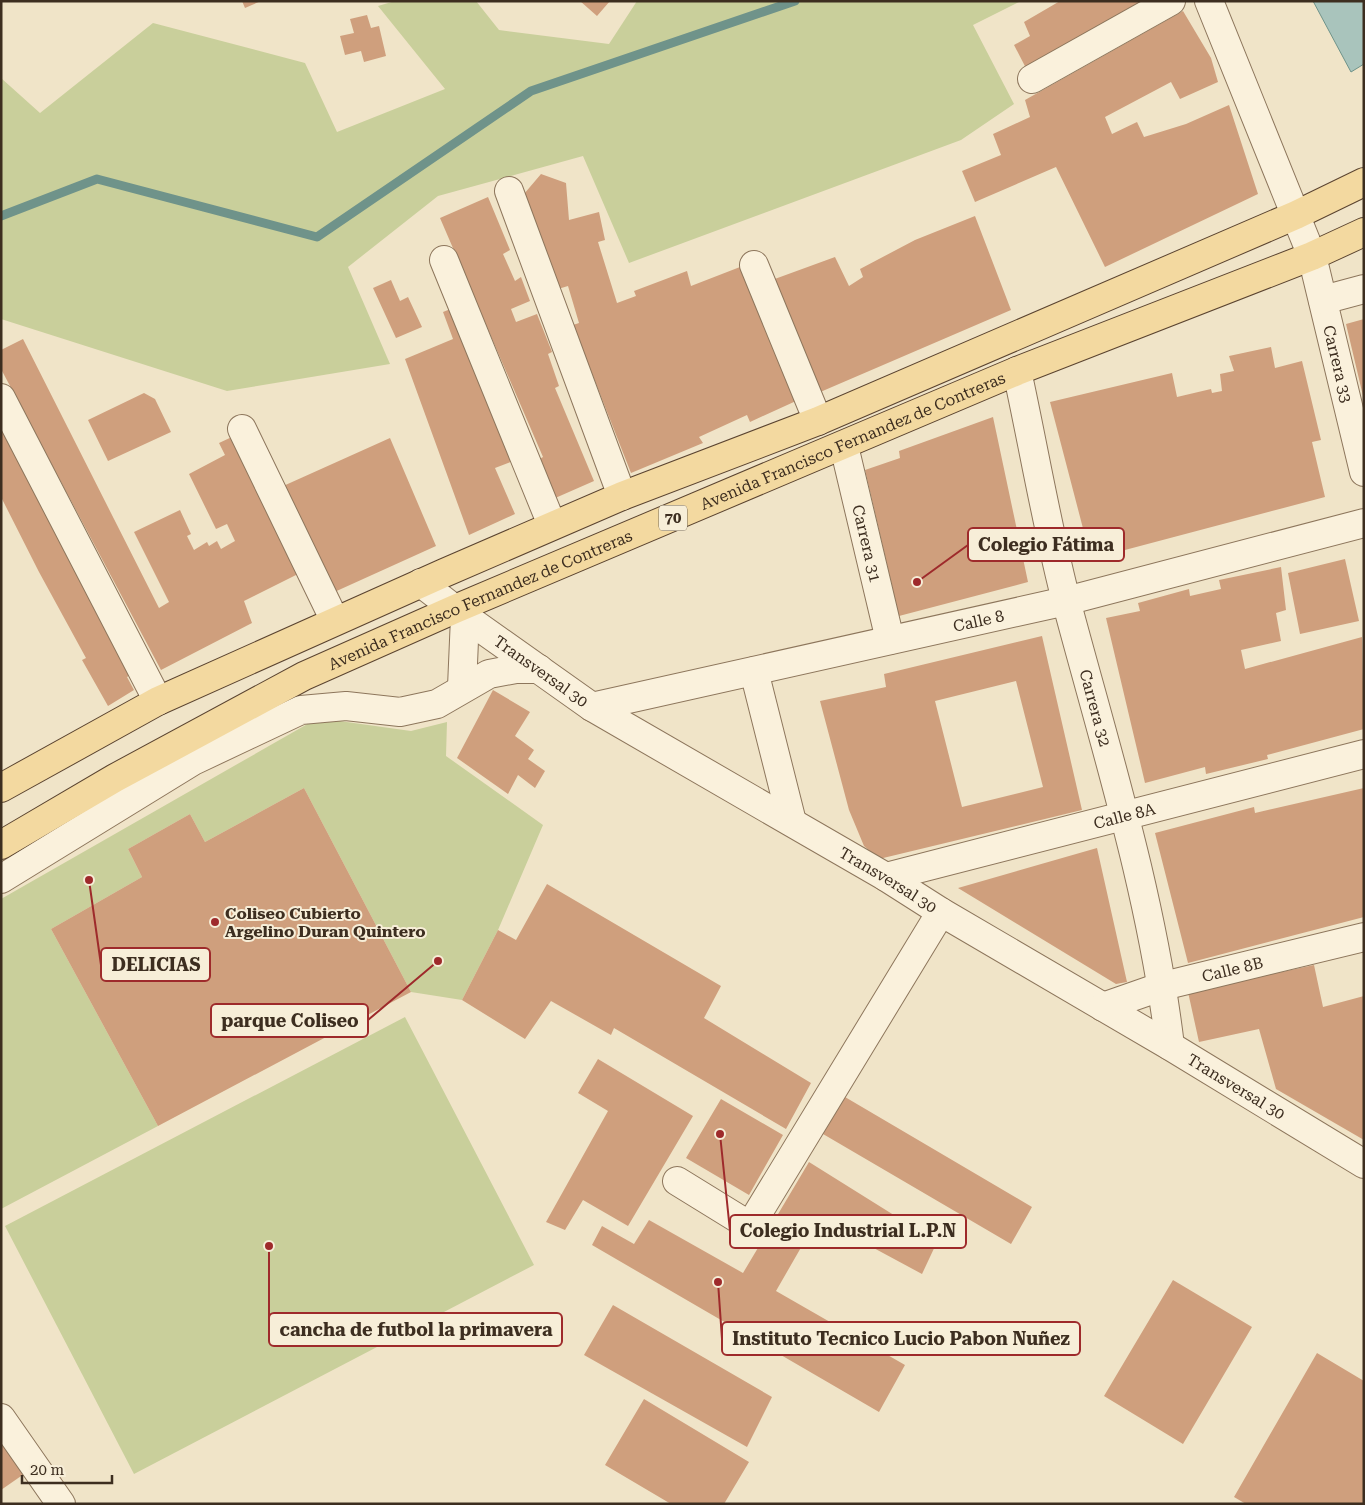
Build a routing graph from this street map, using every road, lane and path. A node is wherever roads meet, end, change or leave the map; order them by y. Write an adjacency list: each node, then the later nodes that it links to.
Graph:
1 (1171, 1): 3 (street)
2 (1209, 1): 6 (street, Carrera 33)
3 (1032, 79)
4 (1364, 182): 6 (main road, Avenida Francisco Fernandez de Contreras / 70)
5 (509, 191): 19 (street)
6 (1296, 215): 8 (street, Carrera 33); 15 (main road, Avenida Francisco Fernandez de Contreras / 70)
7 (1364, 232): 8 (main road, Avenida Francisco Fernandez de Contreras / 70)
8 (1312, 256): 12 (street, Carrera 33); 13 (main road, Avenida Francisco Fernandez de Contreras / 70)
9 (444, 260): 21 (street)
10 (754, 265): 15 (street)
11 (1364, 289): 12 (street)
12 (1323, 300): 18 (street, Carrera 33)
13 (1017, 371): 17 (main road, Avenida Francisco Fernandez de Contreras / 70); 23 (street, Carrera 32)
14 (1, 398): 30 (street)
15 (818, 421): 19 (main road, Avenida Francisco Fernandez de Contreras / 70)
16 (242, 429): 25 (street)
17 (844, 446): 24 (main road, Avenida Francisco Fernandez de Contreras / 70); 26 (street, Carrera 31)
18 (1364, 472)
19 (622, 496): 21 (main road, Avenida Francisco Fernandez de Contreras / 70)
20 (1364, 523): 23 (street, Calle 8)
21 (552, 525): 22 (main road, Avenida Francisco Fernandez de Contreras / 70)
22 (421, 583): 24 (street, Transversal 30); 25 (main road, Avenida Francisco Fernandez de Contreras / 70)
23 (1066, 601): 26 (street, Calle 8); 34 (street, Carrera 32)
24 (460, 613): 27 (street, Transversal 30); 29 (street); 36 (main road, Avenida Francisco Fernandez de Contreras / 70)
25 (335, 621): 30 (main road, Avenida Francisco Fernandez de Contreras / 70)
26 (890, 640): 28 (street, Calle 8)
27 (539, 669): 29 (street); 31 (street, Transversal 30)
28 (754, 671): 31 (street, Calle 8); 35 (street)
29 (462, 688): 38 (street)
30 (158, 701): 33 (main road, Avenida Francisco Fernandez de Contreras / 70)
31 (592, 707): 35 (street, Transversal 30)
32 (1364, 754): 34 (street, Calle 8A)
33 (1, 788)
34 (1125, 815): 37 (street, Calle 8A); 41 (street, Carrera 32)
35 (792, 822): 37 (street, Transversal 30)
36 (1, 845)
37 (886, 877): 39 (street, Transversal 30)
38 (1, 879)
39 (941, 912): 42 (street, Transversal 30); 45 (street)
40 (1364, 937): 41 (street, Calle 8B)
41 (1163, 986): 42 (street, Calle 8B); 43 (street, Carrera 32)
42 (1103, 1007): 43 (street, Transversal 30)
43 (1170, 1046): 44 (street, Transversal 30)
44 (1364, 1164)
45 (676, 1181)
46 (1, 1418): 47 (street)
47 (61, 1504)

